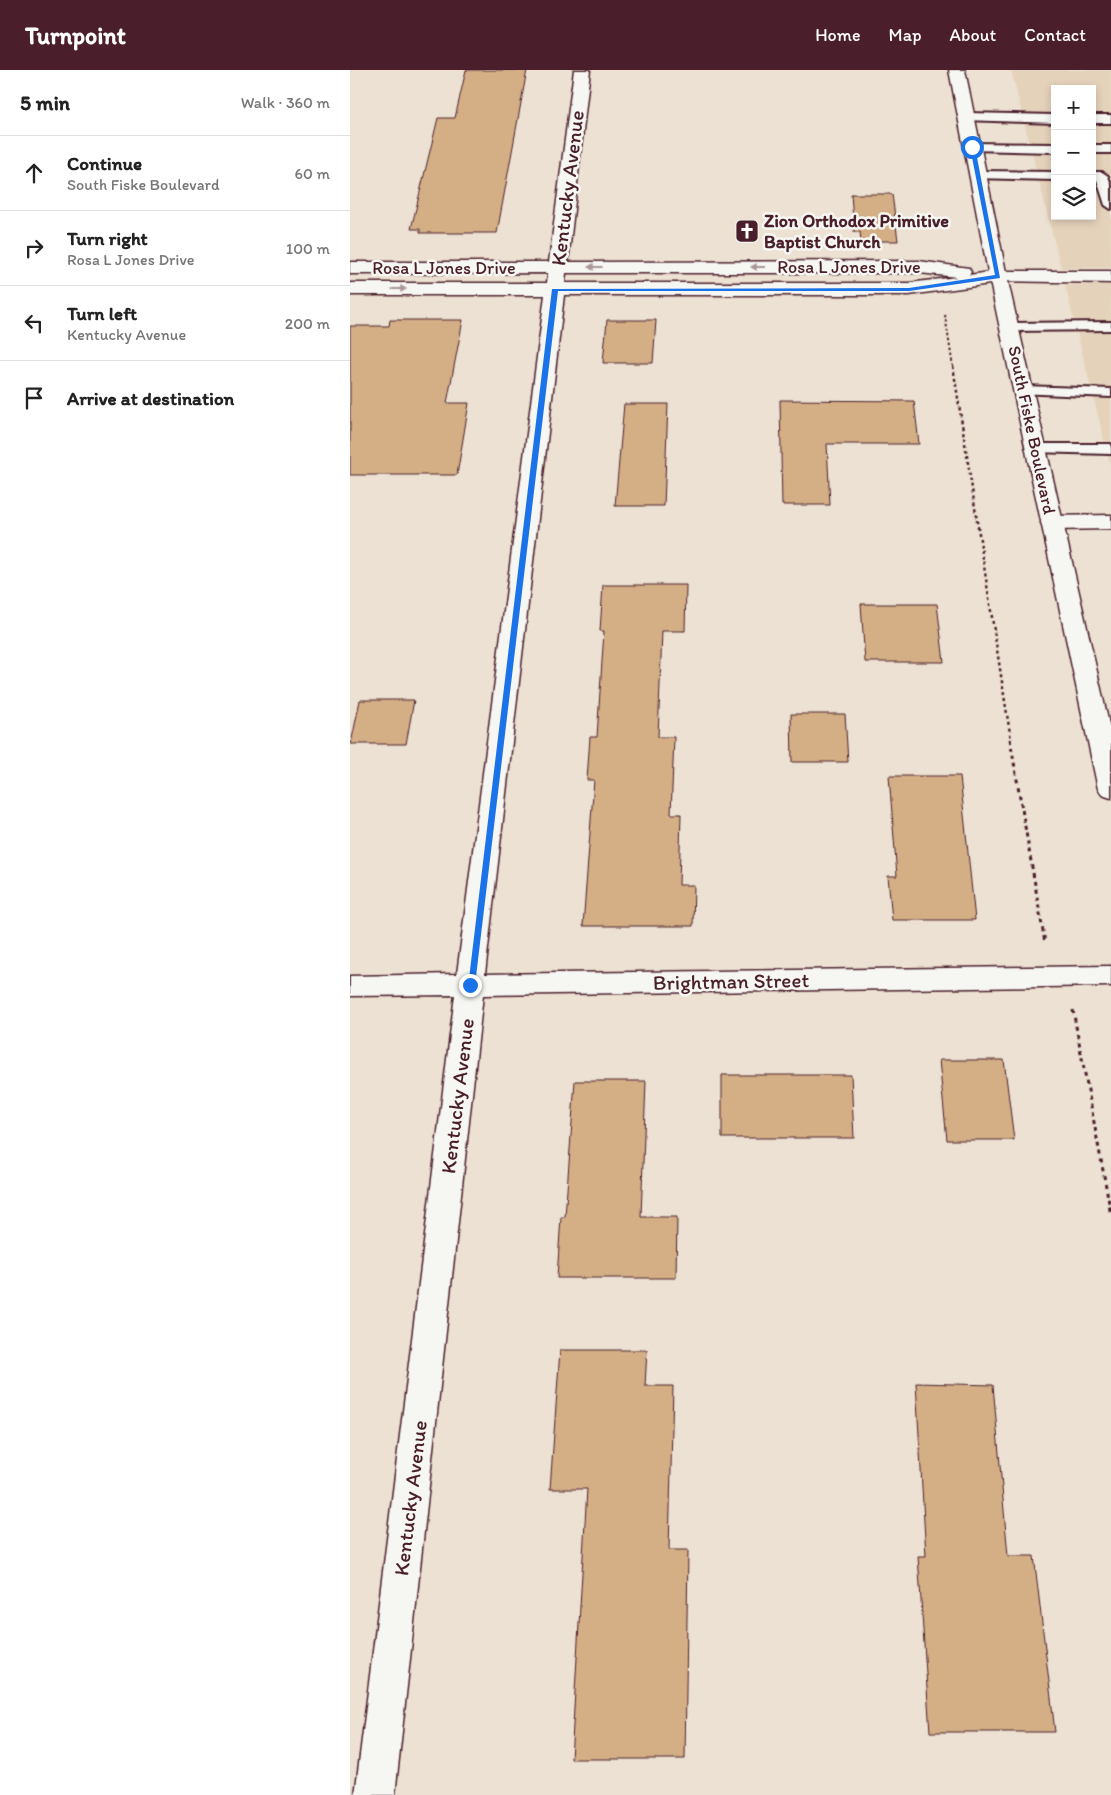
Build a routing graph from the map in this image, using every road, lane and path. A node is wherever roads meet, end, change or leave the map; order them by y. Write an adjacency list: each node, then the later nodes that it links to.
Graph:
1 (582, 70): 18 (street, Kentucky Avenue)
2 (957, 70): 3 (street, South Fiske Boulevard)
3 (966, 117): 4 (lane); 7 (street, South Fiske Boulevard)
4 (1051, 119)
5 (1096, 119): 6 (lane)
6 (1111, 119)
7 (972, 147): 8 (lane); 11 (street, South Fiske Boulevard)
8 (1051, 148)
9 (1096, 148): 10 (lane)
10 (1111, 149)
11 (978, 175): 12 (lane); 16 (street, South Fiske Boulevard)
12 (1051, 176)
13 (1096, 176): 14 (lane)
14 (1111, 205)
15 (350, 268): 18 (street, Rosa L Jones Drive)
16 (998, 277): 17 (street, Rosa L Jones Drive); 18 (street, Rosa L Jones Drive); 22 (street, South Fiske Boulevard)
17 (1111, 277)
18 (556, 278): 19 (street, Rosa L Jones Drive, one-way to 18); 32 (street, Kentucky Avenue)
19 (350, 289)
20 (939, 312): 31 (path)
21 (1111, 326): 22 (lane)
22 (1009, 327): 23 (street, South Fiske Boulevard)
23 (1023, 390): 24 (lane); 25 (street, South Fiske Boulevard)
24 (1111, 393)
25 (1036, 449): 26 (lane); 28 (street, South Fiske Boulevard)
26 (1111, 449)
27 (1111, 522): 28 (street)
28 (1052, 523): 29 (street, South Fiske Boulevard)
29 (1111, 789)
30 (1111, 976): 31 (street, Brightman Street)
31 (1058, 977): 32 (street, Brightman Street); 34 (path)
32 (470, 985): 33 (street, Brightman Street); 35 (street, Kentucky Avenue)
33 (350, 986)
34 (1111, 1213)
35 (375, 1795)

